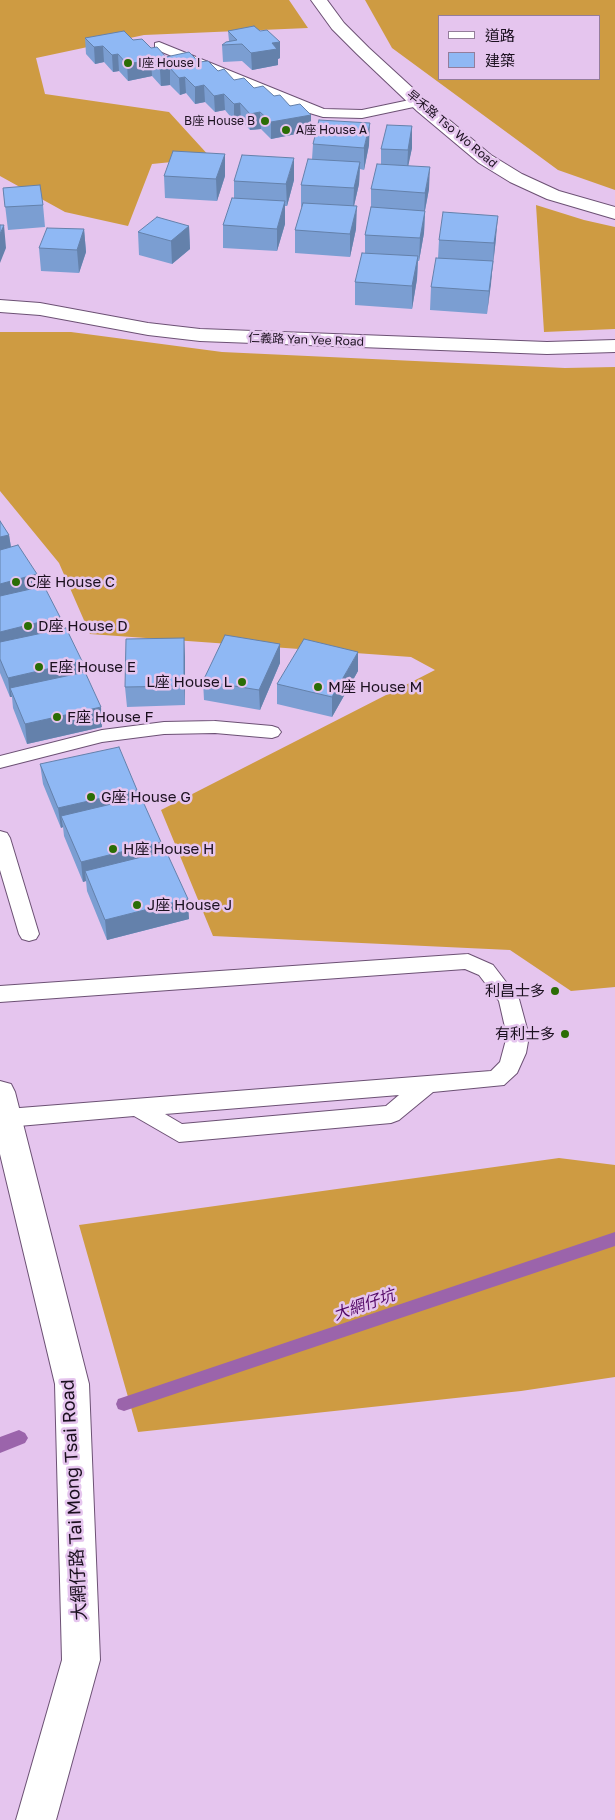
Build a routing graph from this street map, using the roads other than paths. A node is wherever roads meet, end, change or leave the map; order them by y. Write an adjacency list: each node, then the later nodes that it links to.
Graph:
1 (320, 0): 3 (street, 早禾路 Tso Wo Road)
2 (159, 46): 3 (lane)
3 (419, 102): 4 (street, 早禾路 Tso Wo Road)
4 (615, 213)
5 (0, 306): 6 (street, 仁義路 Yan Yee Road)
6 (615, 346)
7 (272, 732): 8 (lane)
8 (0, 762)
9 (0, 838): 10 (lane)
10 (29, 934)
11 (0, 994): 12 (lane)
12 (4, 1105): 13 (street, 大網仔路 Tai Mong Tsai Road)
13 (36, 1820)

